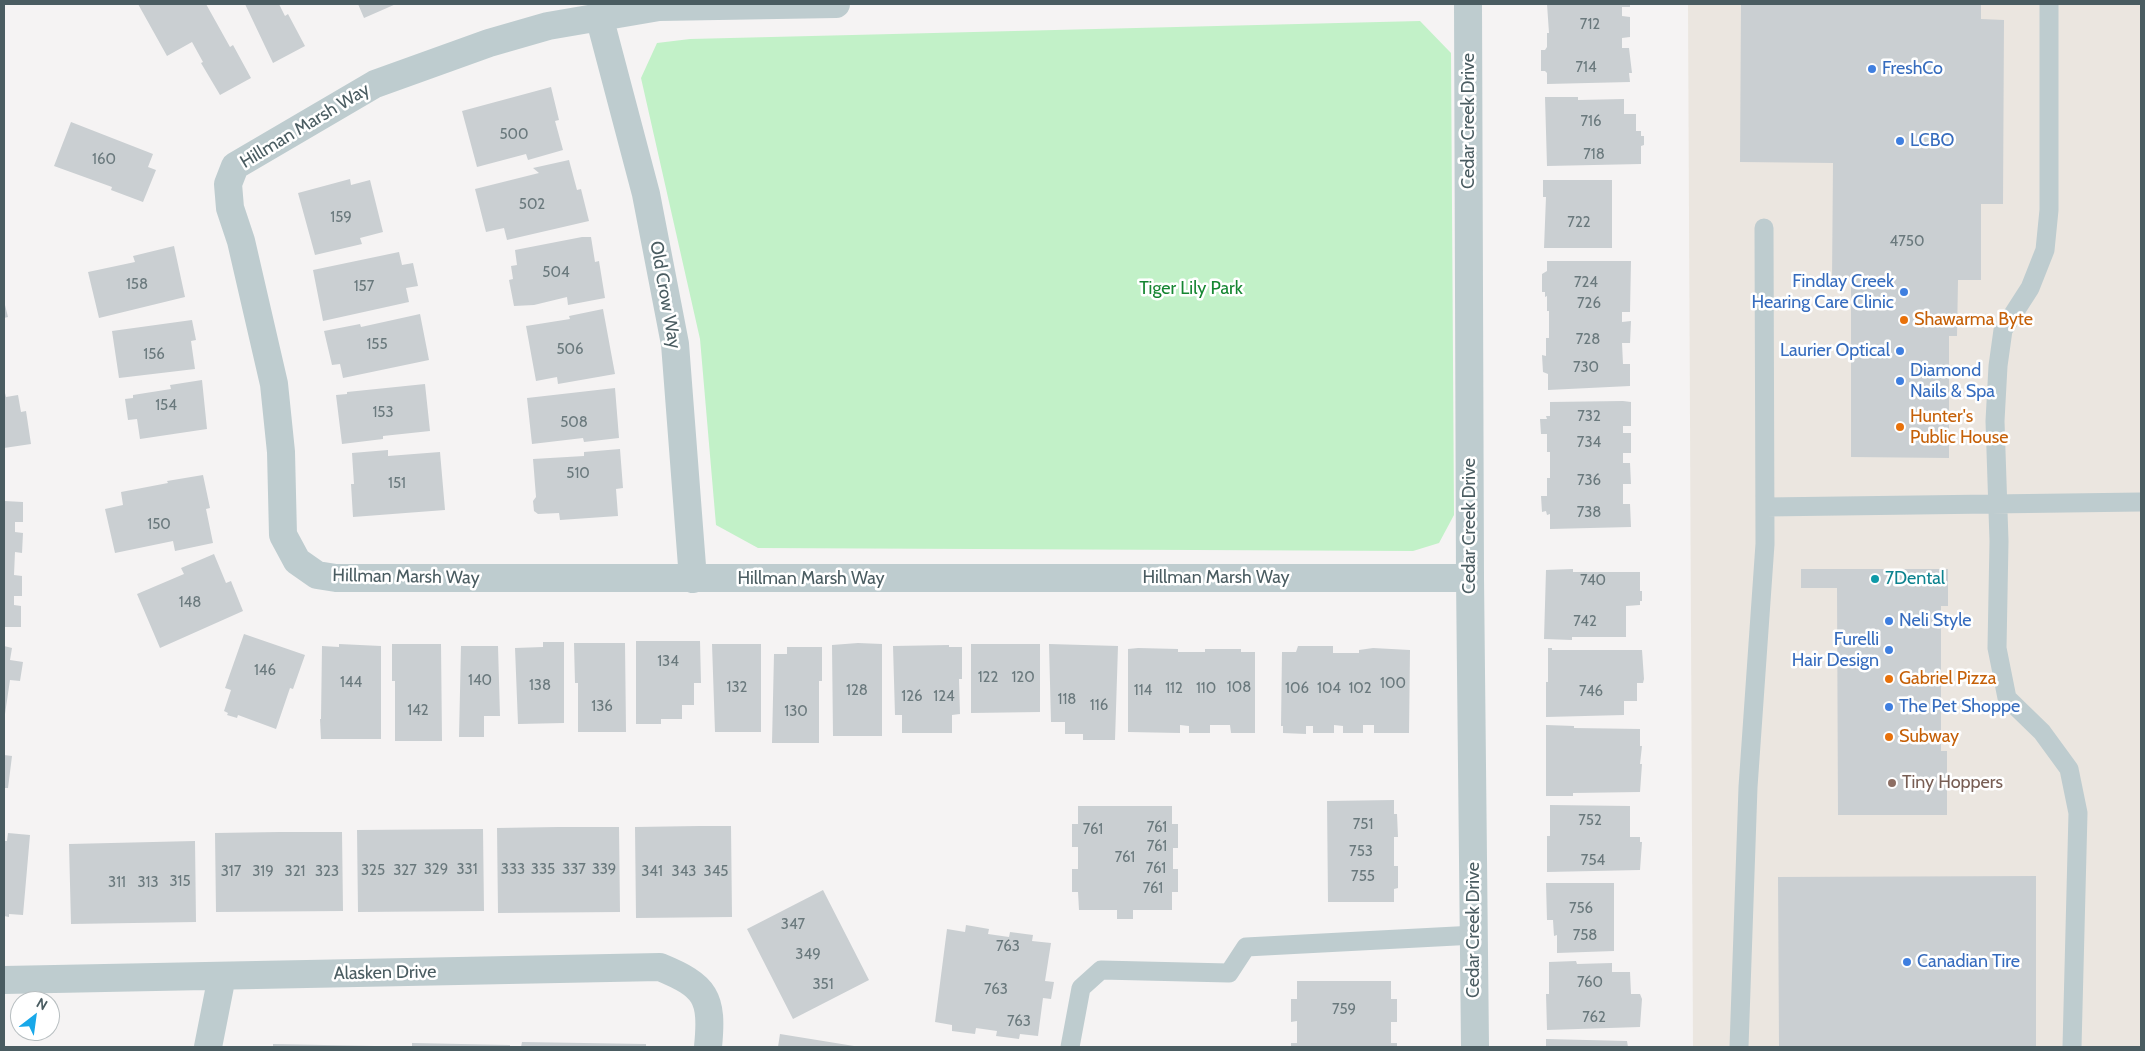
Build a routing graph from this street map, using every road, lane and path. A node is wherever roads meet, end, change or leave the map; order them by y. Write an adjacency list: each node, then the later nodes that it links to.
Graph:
1 (836, 4): 4 (street, Hillman Marsh Way)
2 (1468, 4): 9 (street, Cedar Creek Drive)
3 (2049, 4): 7 (lane)
4 (600, 16): 10 (street, Old Crow Way); 10 (street, Hillman Marsh Way)
5 (1764, 228): 8 (lane)
6 (2141, 502): 7 (lane)
7 (1999, 504): 8 (lane); 19 (lane)
8 (1766, 506): 18 (lane)
9 (1470, 578): 10 (street, Hillman Marsh Way); 11 (street, Cedar Creek Drive)
10 (693, 579)
11 (1475, 935): 16 (lane); 17 (street, Cedar Creek Drive)
12 (222, 976): 13 (street, Alasken Drive); 14 (street); 15 (street, Alasken Drive)
13 (4, 980)
14 (208, 1047)
15 (708, 1047)
16 (1070, 1047)
17 (1475, 1047)
18 (1739, 1047)
19 (2072, 1047)

